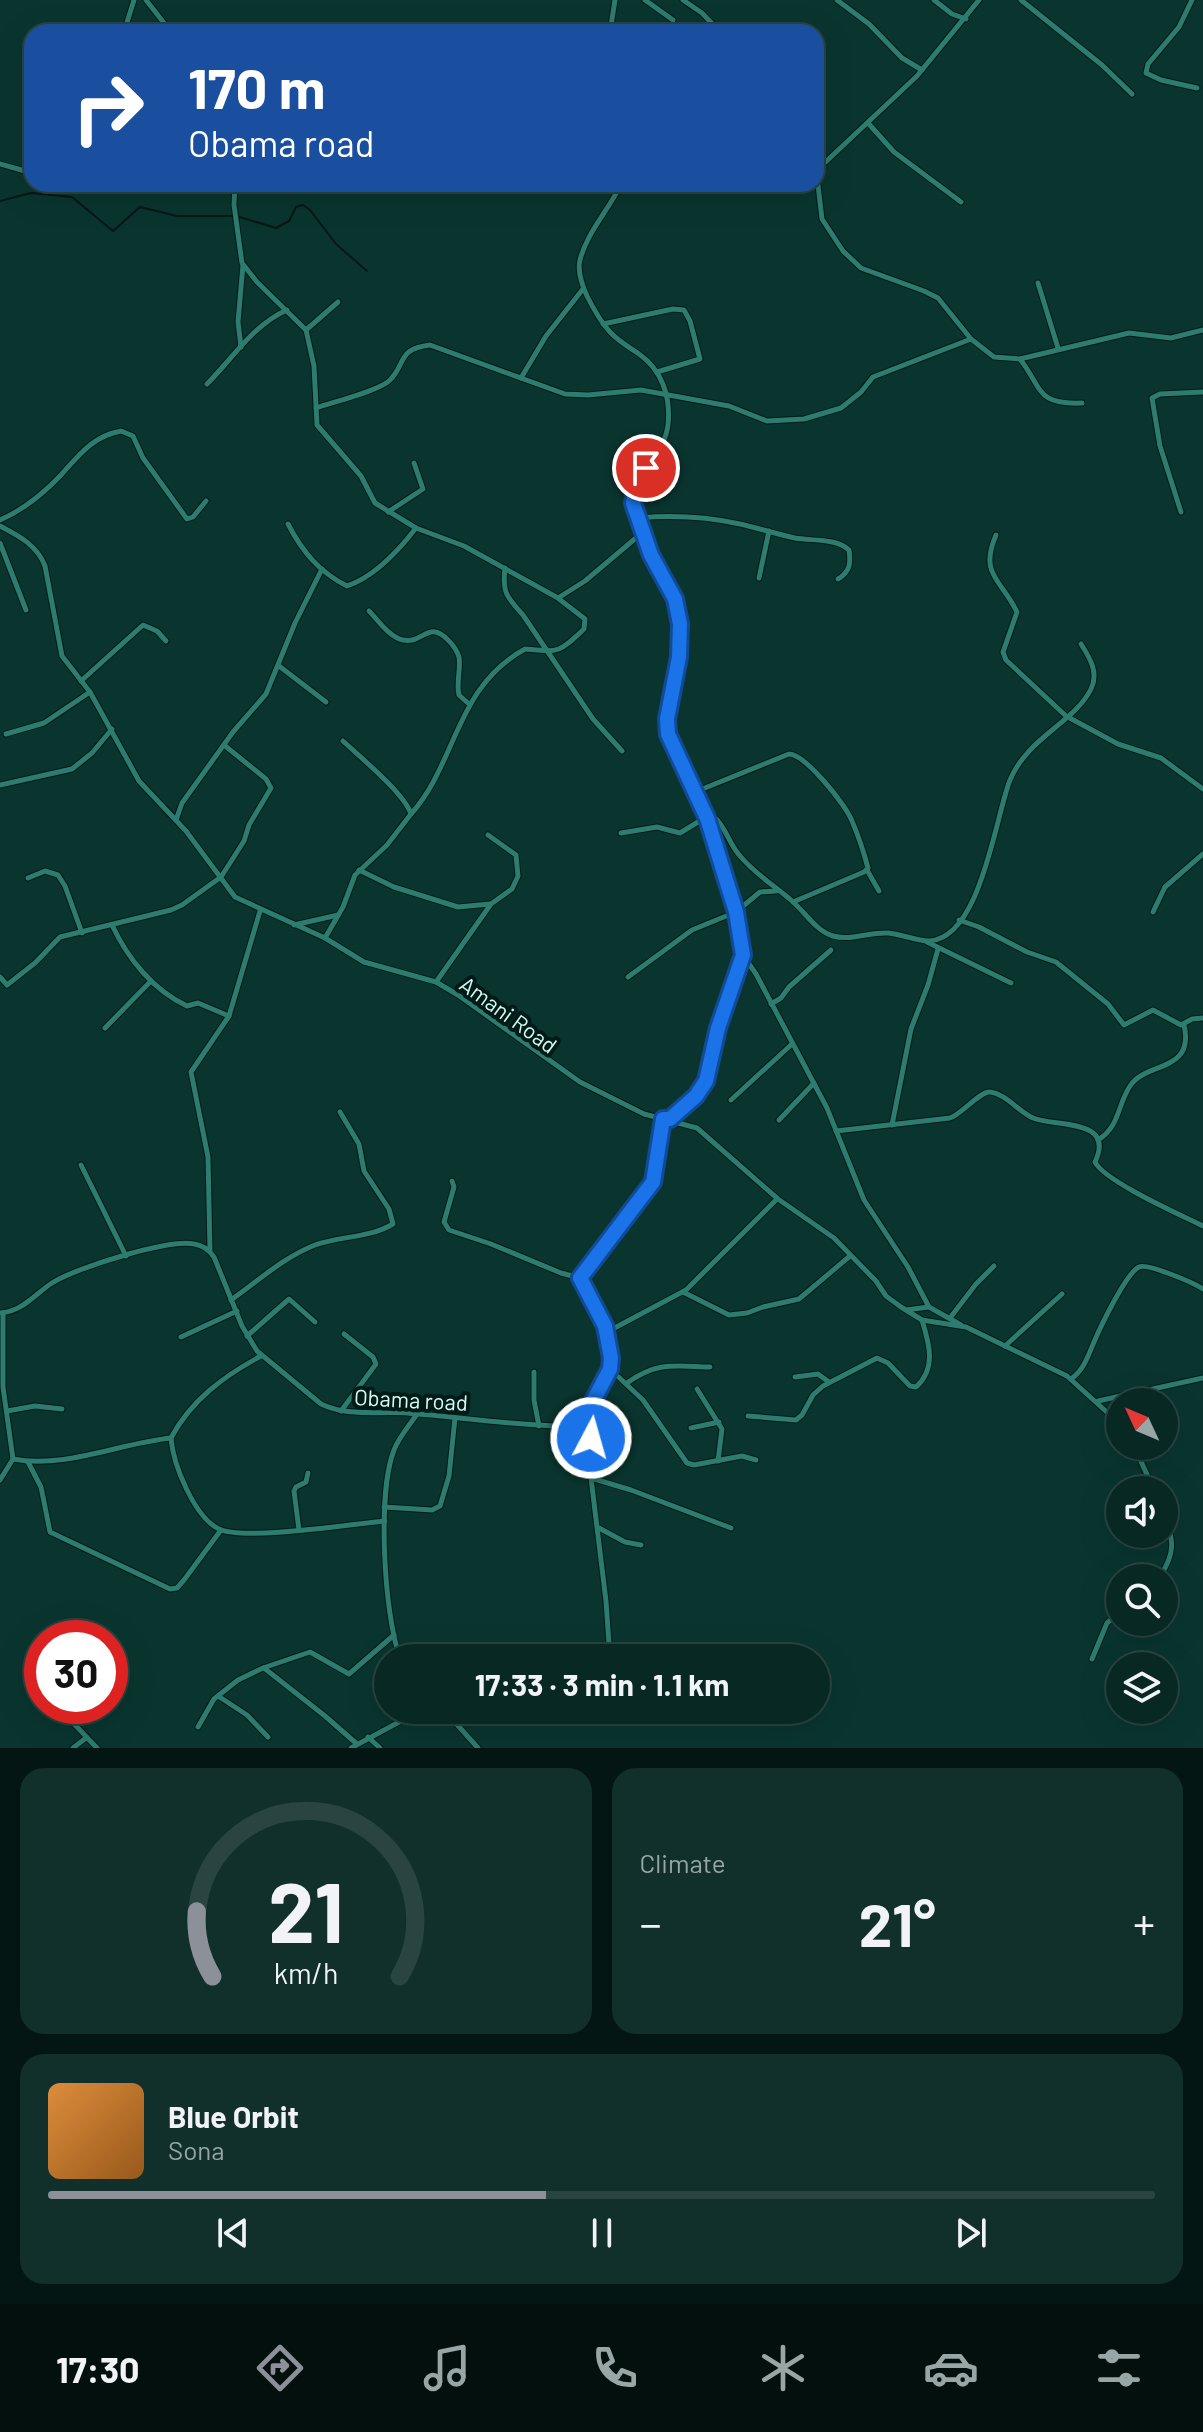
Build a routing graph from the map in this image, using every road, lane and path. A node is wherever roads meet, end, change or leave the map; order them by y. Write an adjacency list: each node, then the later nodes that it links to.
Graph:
1 (134, 0): 14 (street)
2 (146, 0): 15 (street)
3 (615, 0): 16 (street)
4 (645, 0): 13 (street)
5 (683, 0): 17 (street)
6 (829, 0): 7 (street)
7 (837, 0): 18 (street)
8 (934, 0): 12 (street)
9 (979, 0): 12 (street)
10 (1021, 0): 20 (street)
11 (1192, 0): 19 (street)
12 (966, 19): 18 (street)
13 (673, 20)
14 (126, 24)
15 (165, 24)
16 (611, 24)
17 (712, 24)
18 (922, 70): 21 (street)
19 (1197, 88)
20 (1132, 94)
21 (868, 123): 22 (street); 28 (street)
22 (824, 163)
23 (0, 164): 24 (street)
24 (24, 171)
25 (235, 192): 29 (street)
26 (616, 192): 31 (street)
27 (819, 192): 37 (street)
28 (961, 202)
29 (243, 265): 33 (street); 38 (street)
30 (1038, 283): 39 (street)
31 (583, 289): 34 (street); 42 (street)
32 (338, 302): 35 (street)
33 (287, 310): 35 (street); 38 (street)
34 (603, 324): 41 (street); 41 (street)
35 (306, 330): 47 (street)
36 (1203, 330): 39 (street)
37 (971, 339): 40 (street); 45 (street)
38 (241, 348): 43 (street)
39 (1058, 348): 40 (street)
40 (1020, 359): 46 (street)
41 (657, 372): 45 (street)
42 (521, 378): 45 (street); 47 (street)
43 (207, 384)
44 (1203, 392): 51 (street)
45 (666, 393): 52 (street)
46 (1082, 403)
47 (316, 408): 50 (street)
48 (414, 463): 50 (street)
49 (206, 501): 53 (street)
50 (388, 512): 55 (street)
51 (1181, 512)
52 (639, 518): 56 (street); 57 (street)
53 (0, 523): 73 (street, Amani Road)
54 (288, 524): 61 (street)
55 (416, 528): 60 (street); 61 (street)
56 (643, 531): 64 (street); 85 (street)
57 (769, 531): 62 (street); 63 (street)
58 (996, 535): 77 (street)
59 (0, 543): 65 (street)
60 (505, 568): 64 (street); 70 (street)
61 (322, 569): 72 (street)
62 (759, 578)
63 (838, 579)
64 (558, 598): 69 (street)
65 (26, 610)
66 (369, 611): 76 (street)
67 (166, 641): 73 (street)
68 (1081, 644): 77 (street)
69 (558, 649): 70 (street); 71 (street)
70 (549, 653): 71 (street); 76 (street)
71 (556, 664): 82 (street)
72 (279, 666): 75 (street); 81 (street)
73 (81, 681): 74 (street, Amani Road)
74 (90, 692): 78 (street, Amani Road); 79 (street)
75 (326, 702)
76 (469, 704): 86 (street)
77 (1066, 716): 84 (street); 104 (street)
78 (112, 729): 83 (street); 88 (street, Amani Road)
79 (6, 734)
80 (343, 741): 86 (street)
81 (224, 745): 88 (street); 94 (street)
82 (622, 751)
83 (0, 785)
84 (1203, 789)
85 (695, 792): 87 (street); 93 (street)
86 (411, 814): 92 (street)
87 (707, 818): 89 (street); 96 (street); 101 (street)
88 (176, 821): 94 (street, Amani Road)
89 (621, 833)
90 (488, 835): 99 (street)
91 (1203, 854): 102 (street)
92 (359, 870): 99 (street); 103 (street)
93 (867, 870): 97 (street); 98 (street)
94 (221, 877): 100 (street, Amani Road); 105 (street)
95 (28, 878): 107 (street)
96 (779, 891): 98 (street); 101 (street)
97 (879, 891)
98 (793, 902): 109 (street)
99 (491, 904): 116 (street)
100 (260, 911): 106 (street, Amani Road); 119 (street)
101 (736, 912): 112 (street); 114 (street)
102 (1153, 912)
103 (339, 914): 106 (street); 108 (street)
104 (959, 920): 109 (street); 121 (street)
105 (112, 925): 107 (street); 115 (street)
106 (294, 925): 108 (street, Amani Road)
107 (82, 933): 113 (street)
108 (325, 938): 116 (street, Amani Road)
109 (927, 941): 110 (street)
110 (938, 949): 117 (street); 129 (street)
111 (831, 950): 118 (street)
112 (743, 955): 118 (street); 127 (street)
113 (0, 977)
114 (628, 977)
115 (151, 981): 119 (street); 122 (street)
116 (436, 982): 127 (street, Amani Road)
117 (1011, 983)
118 (771, 1004): 123 (street)
119 (229, 1016): 136 (street)
120 (1203, 1018): 121 (street)
121 (1184, 1025): 131 (street)
122 (105, 1028)
123 (792, 1044): 124 (street); 125 (street)
124 (814, 1083): 128 (street); 130 (street)
125 (731, 1100)
126 (340, 1112): 144 (street)
127 (666, 1119): 134 (street, Amani Road); 140 (street)
128 (779, 1120)
129 (892, 1125): 130 (street); 131 (street)
130 (836, 1131): 145 (street)
131 (1098, 1140): 135 (street)
132 (81, 1165): 137 (street)
133 (452, 1181): 140 (street)
134 (778, 1199): 138 (street, Amani Road); 142 (street)
135 (1203, 1226)
136 (210, 1252): 137 (street); 144 (street, Obama road)
137 (126, 1256): 148 (street)
138 (850, 1256): 142 (street); 146 (street, Amani Road)
139 (994, 1266): 149 (street)
140 (580, 1278): 153 (street)
141 (1203, 1289): 164 (street)
142 (683, 1292): 153 (street)
143 (1062, 1294): 157 (street)
144 (231, 1300): 147 (street, Obama road)
145 (929, 1307): 146 (street); 149 (street)
146 (906, 1310): 150 (street, Amani Road)
147 (237, 1311): 155 (street, Obama road); 156 (street)
148 (2, 1313): 172 (street)
149 (950, 1318): 152 (street)
150 (922, 1320): 152 (street, Amani Road); 165 (street)
151 (315, 1322): 155 (street)
152 (966, 1327): 157 (street, Amani Road)
153 (607, 1332): 160 (street)
154 (344, 1334): 173 (street)
155 (247, 1336): 158 (street, Obama road)
156 (181, 1337)
157 (1005, 1346): 164 (street, Amani Road)
158 (261, 1356): 173 (street, Obama road); 180 (street)
159 (710, 1367): 166 (street)
160 (610, 1369): 166 (street); 169 (street, Obama road)
161 (534, 1372): 178 (street)
162 (795, 1377): 165 (street)
163 (1203, 1378): 168 (street)
164 (1071, 1379): 168 (street, Amani Road)
165 (830, 1382): 175 (street)
166 (627, 1383): 183 (street)
167 (697, 1389): 177 (street)
168 (1097, 1401): 171 (street, Amani Road)
169 (591, 1405): 178 (street, Obama road); 186 (street)
170 (62, 1409): 172 (street)
171 (1106, 1410)
172 (7, 1411): 181 (street)
173 (341, 1411): 174 (street, Obama road)
174 (417, 1414): 176 (street, Obama road); 188 (street)
175 (748, 1416)
176 (455, 1418): 178 (street, Obama road); 188 (street)
177 (719, 1422): 179 (street); 183 (street)
178 (539, 1426)
179 (691, 1428)
180 (171, 1438): 184 (street); 192 (street)
181 (13, 1459): 184 (street); 187 (street)
182 (756, 1460): 183 (street)
183 (718, 1461)
184 (28, 1462): 192 (street)
185 (308, 1473): 193 (street)
186 (591, 1478): 190 (street); 191 (street)
187 (0, 1480)
188 (384, 1507): 189 (street)
189 (385, 1521): 193 (street); 196 (street)
190 (598, 1528): 194 (street); 198 (street)
191 (731, 1528)
192 (221, 1530): 193 (street)
193 (299, 1530)
194 (641, 1545)
195 (1106, 1625): 199 (street)
196 (394, 1635): 197 (street); 200 (street)
197 (396, 1644)
198 (609, 1644)
199 (1092, 1659)
200 (263, 1668): 201 (street); 209 (street)
201 (218, 1696): 205 (street); 206 (street)
202 (73, 1724): 208 (street)
203 (395, 1724): 207 (street)
204 (457, 1724): 213 (street)
205 (198, 1727)
206 (268, 1737)
207 (368, 1737): 209 (street); 212 (street)
208 (86, 1738): 210 (street); 211 (street)
209 (354, 1746)
210 (73, 1748)
211 (97, 1748)
212 (380, 1748)
213 (478, 1748)

